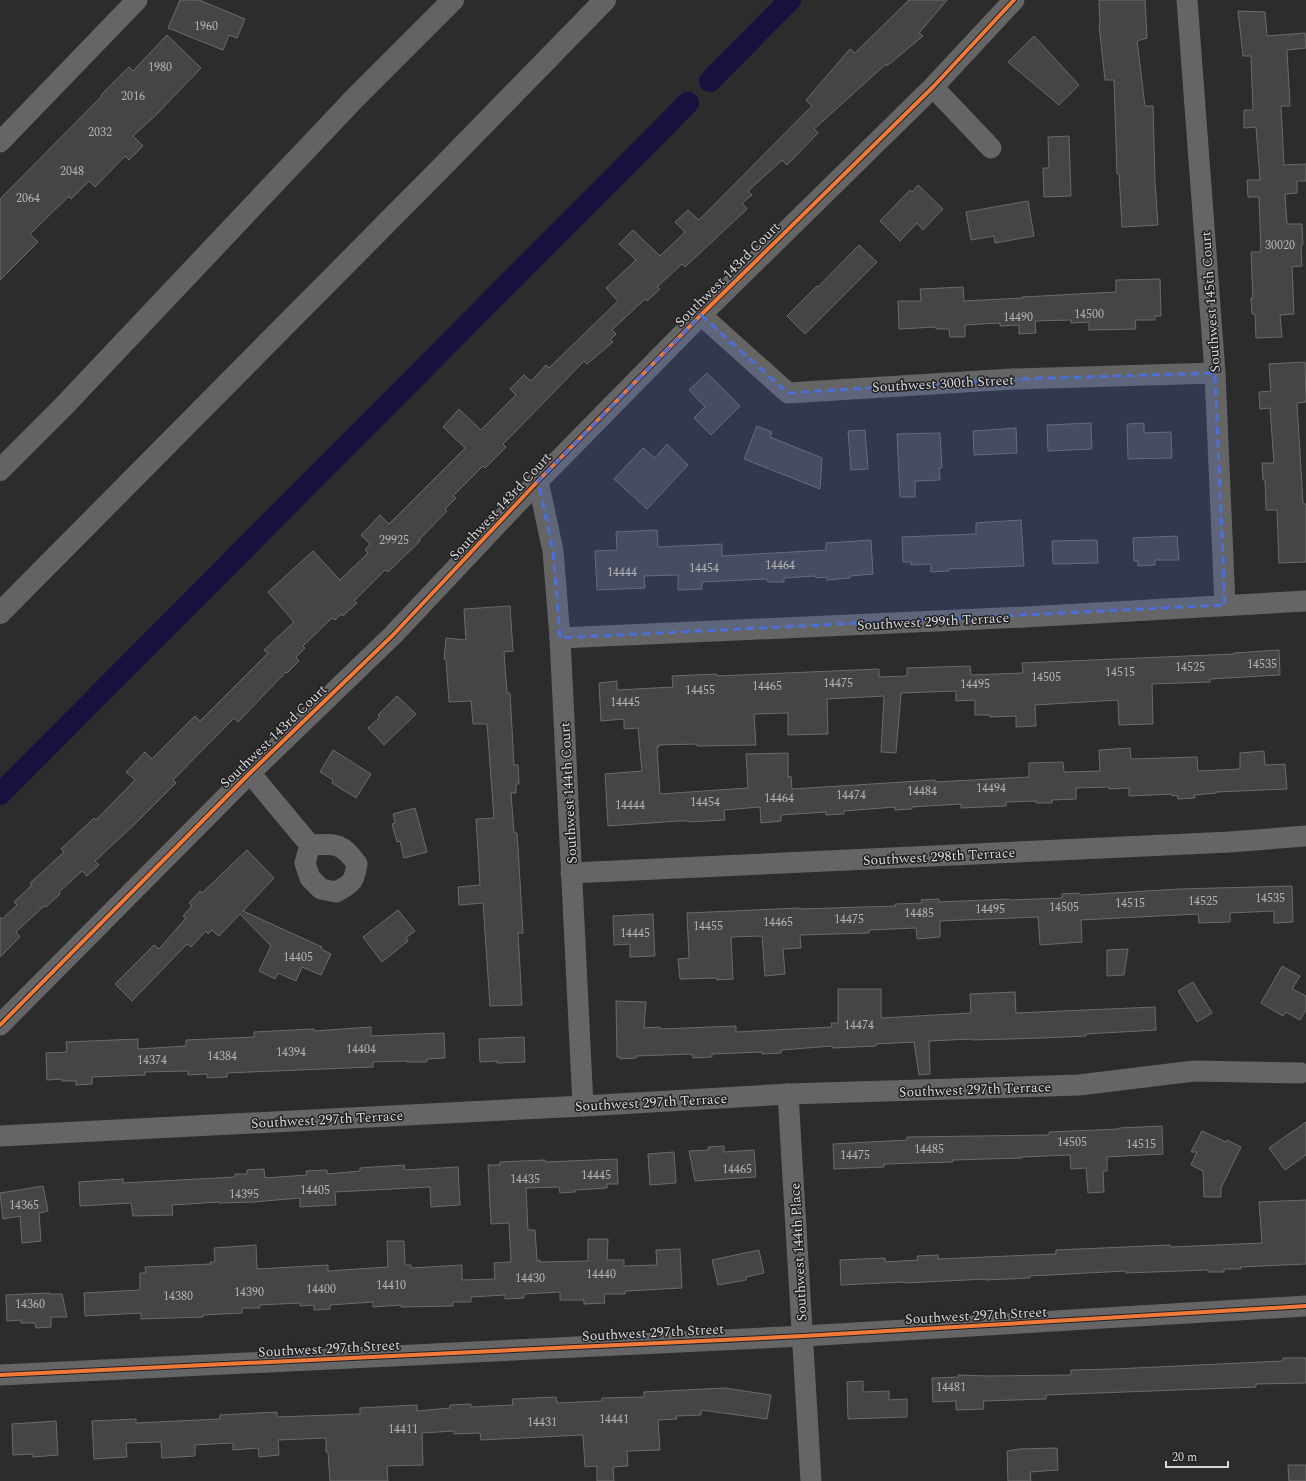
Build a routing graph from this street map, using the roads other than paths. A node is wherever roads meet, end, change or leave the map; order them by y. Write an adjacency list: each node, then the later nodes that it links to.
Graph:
1 (453, 0): 11 (highway)
2 (605, 0): 15 (highway)
3 (1014, 0): 6 (street, Southwest 143rd Court)
4 (1187, 0): 10 (street, Southwest 145th Court)
5 (137, 1): 7 (street)
6 (933, 87): 8 (street); 9 (street, Southwest 143rd Court)
7 (0, 142)
8 (991, 148)
9 (701, 315): 10 (street, Southwest 300th Street); 12 (street, Southwest 143rd Court)
10 (1215, 373): 14 (street, Southwest 145th Court)
11 (0, 470)
12 (538, 481): 16 (street, Southwest 144th Court); 17 (street, Southwest 143rd Court)
13 (1306, 601): 14 (street, Southwest 299th Terrace)
14 (1225, 605): 16 (street, Southwest 299th Terrace)
15 (0, 613)
16 (560, 638): 20 (street, Southwest 144th Court)
17 (250, 773): 19 (street); 21 (street, Southwest 143rd Court)
18 (1306, 836): 20 (street, Southwest 298th Terrace)
19 (310, 845)
20 (571, 873): 24 (street, Southwest 144th Court)
21 (0, 1025)
22 (1301, 1073): 23 (street, Southwest 297th Terrace)
23 (788, 1094): 24 (street, Southwest 297th Terrace); 27 (street, Southwest 144th Place)
24 (583, 1106): 25 (street, Southwest 297th Terrace)
25 (0, 1136)
26 (1306, 1306): 27 (street, Southwest 297th Street)
27 (803, 1336): 28 (street, Southwest 297th Street); 29 (street, Southwest 144th Place)
28 (0, 1375)
29 (811, 1481)

